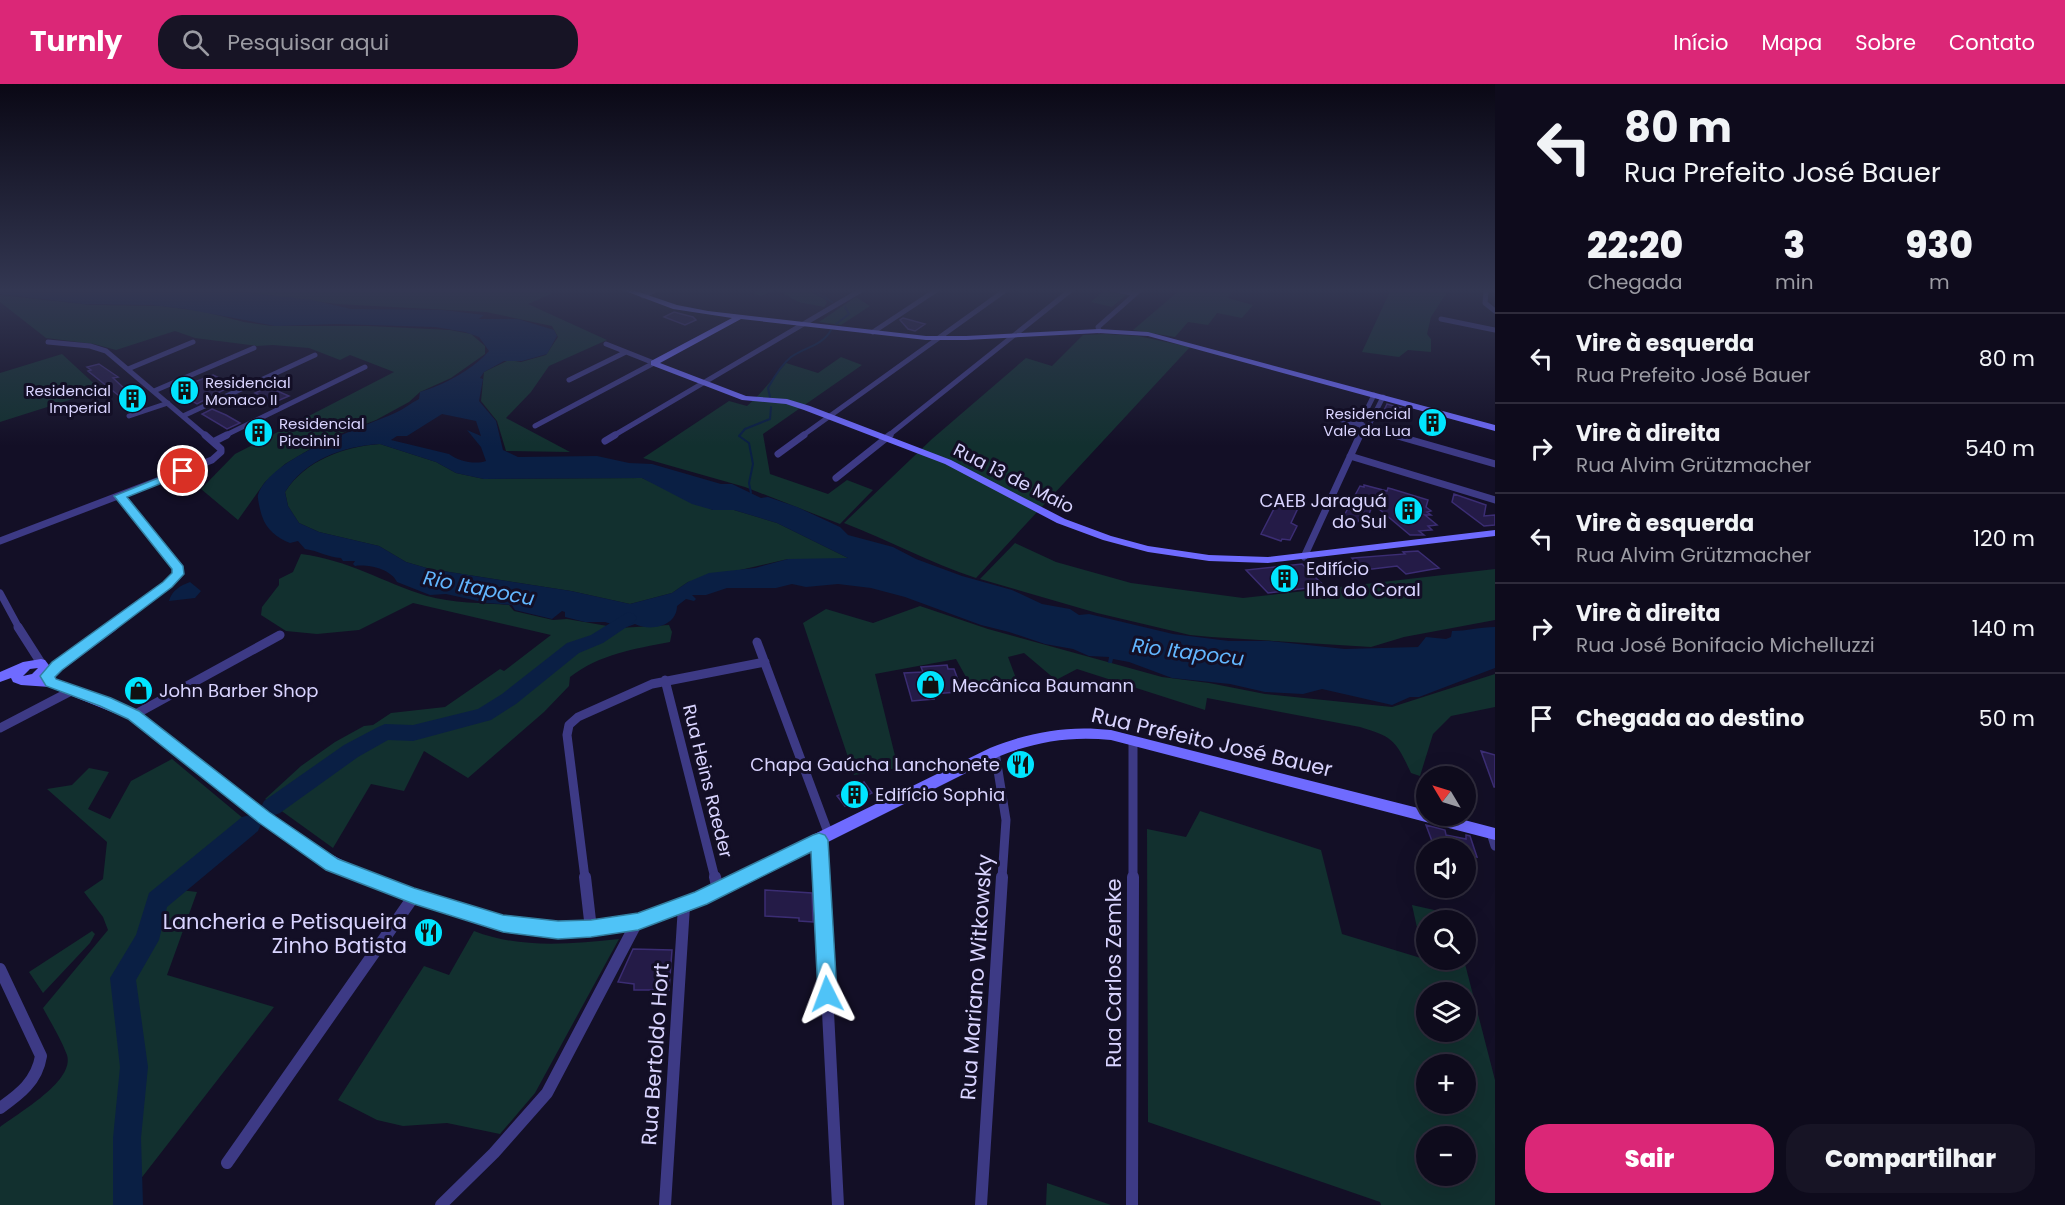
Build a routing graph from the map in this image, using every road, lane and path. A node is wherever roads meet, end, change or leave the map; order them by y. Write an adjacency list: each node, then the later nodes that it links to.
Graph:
1 (694, 341): 12 (main road)
2 (775, 341): 16 (street)
3 (934, 341): 22 (street)
4 (1006, 341): 27 (street)
5 (1177, 341): 18 (main road)
6 (48, 342): 14 (street)
7 (192, 342): 14 (street)
8 (606, 344): 10 (street, Rua 13 de Maio)
9 (254, 348): 17 (street)
10 (627, 352): 12 (street, Rua 13 de Maio); 15 (street)
11 (315, 355): 21 (street)
12 (654, 363): 16 (main road, Rua 13 de Maio); 24 (street)
13 (365, 367): 29 (street)
14 (128, 369): 17 (street)
15 (571, 381)
16 (704, 383): 22 (main road, Rua 13 de Maio); 28 (street)
17 (154, 391): 19 (street)
18 (1378, 396): 25 (street); 26 (main road)
19 (168, 402): 20 (street); 21 (street)
20 (129, 416)
21 (183, 416): 29 (street)
22 (830, 416): 27 (main road, Rua 13 de Maio); 30 (street)
23 (1332, 417): 25 (street)
24 (535, 426)
25 (1363, 428): 31 (street); 32 (street)
26 (1495, 428)
27 (886, 438): 33 (street); 38 (main road, Rua 13 de Maio)
28 (605, 441)
29 (213, 442): 34 (street)
30 (778, 454)
31 (1350, 456): 35 (street); 38 (street)
32 (1495, 464)
33 (836, 478)
34 (120, 496): 37 (street); 43 (street)
35 (1495, 500)
36 (1495, 533): 38 (main road, Rua 13 de Maio)
37 (0, 541)
38 (1304, 557)
39 (0, 593): 43 (street)
40 (280, 635): 48 (street)
41 (757, 642): 42 (street)
42 (765, 662): 46 (street); 52 (street)
43 (39, 668): 44 (main road, Rua Prefeito José Bauer); 45 (main road, Rua Prefeito José Bauer); 45 (main road); 47 (main road, Rua Prefeito José Bauer)
44 (0, 677): 45 (main road, Rua Prefeito José Bauer)
45 (23, 680)
46 (665, 680): 54 (street, Rua Heins Raeder); 58 (street)
47 (73, 690): 48 (main road, Rua Prefeito José Bauer); 49 (street)
48 (134, 715): 55 (main road, Rua Prefeito José Bauer)
49 (0, 728)
50 (1133, 741): 51 (main road, Rua Prefeito José Bauer); 53 (main road, Rua Prefeito José Bauer); 66 (street, Rua Carlos Zemke)
51 (995, 752): 52 (main road, Rua Prefeito José Bauer); 65 (street, Rua Mariano Witkowsky)
52 (824, 838): 54 (main road, Rua Prefeito José Bauer); 64 (street)
53 (1494, 838)
54 (718, 890): 56 (main road, Rua Prefeito José Bauer)
55 (414, 896): 58 (main road, Rua Prefeito José Bauer); 61 (street)
56 (684, 906): 57 (main road, Rua Prefeito José Bauer); 63 (street, Rua Bertoldo Hort)
57 (638, 922): 58 (main road, Rua Prefeito José Bauer); 62 (street)
58 (591, 929)
59 (0, 969): 60 (street)
60 (0, 1108)
61 (227, 1163)
62 (446, 1203)
63 (665, 1205)
64 (838, 1205)
65 (981, 1205)
66 (1132, 1205)

